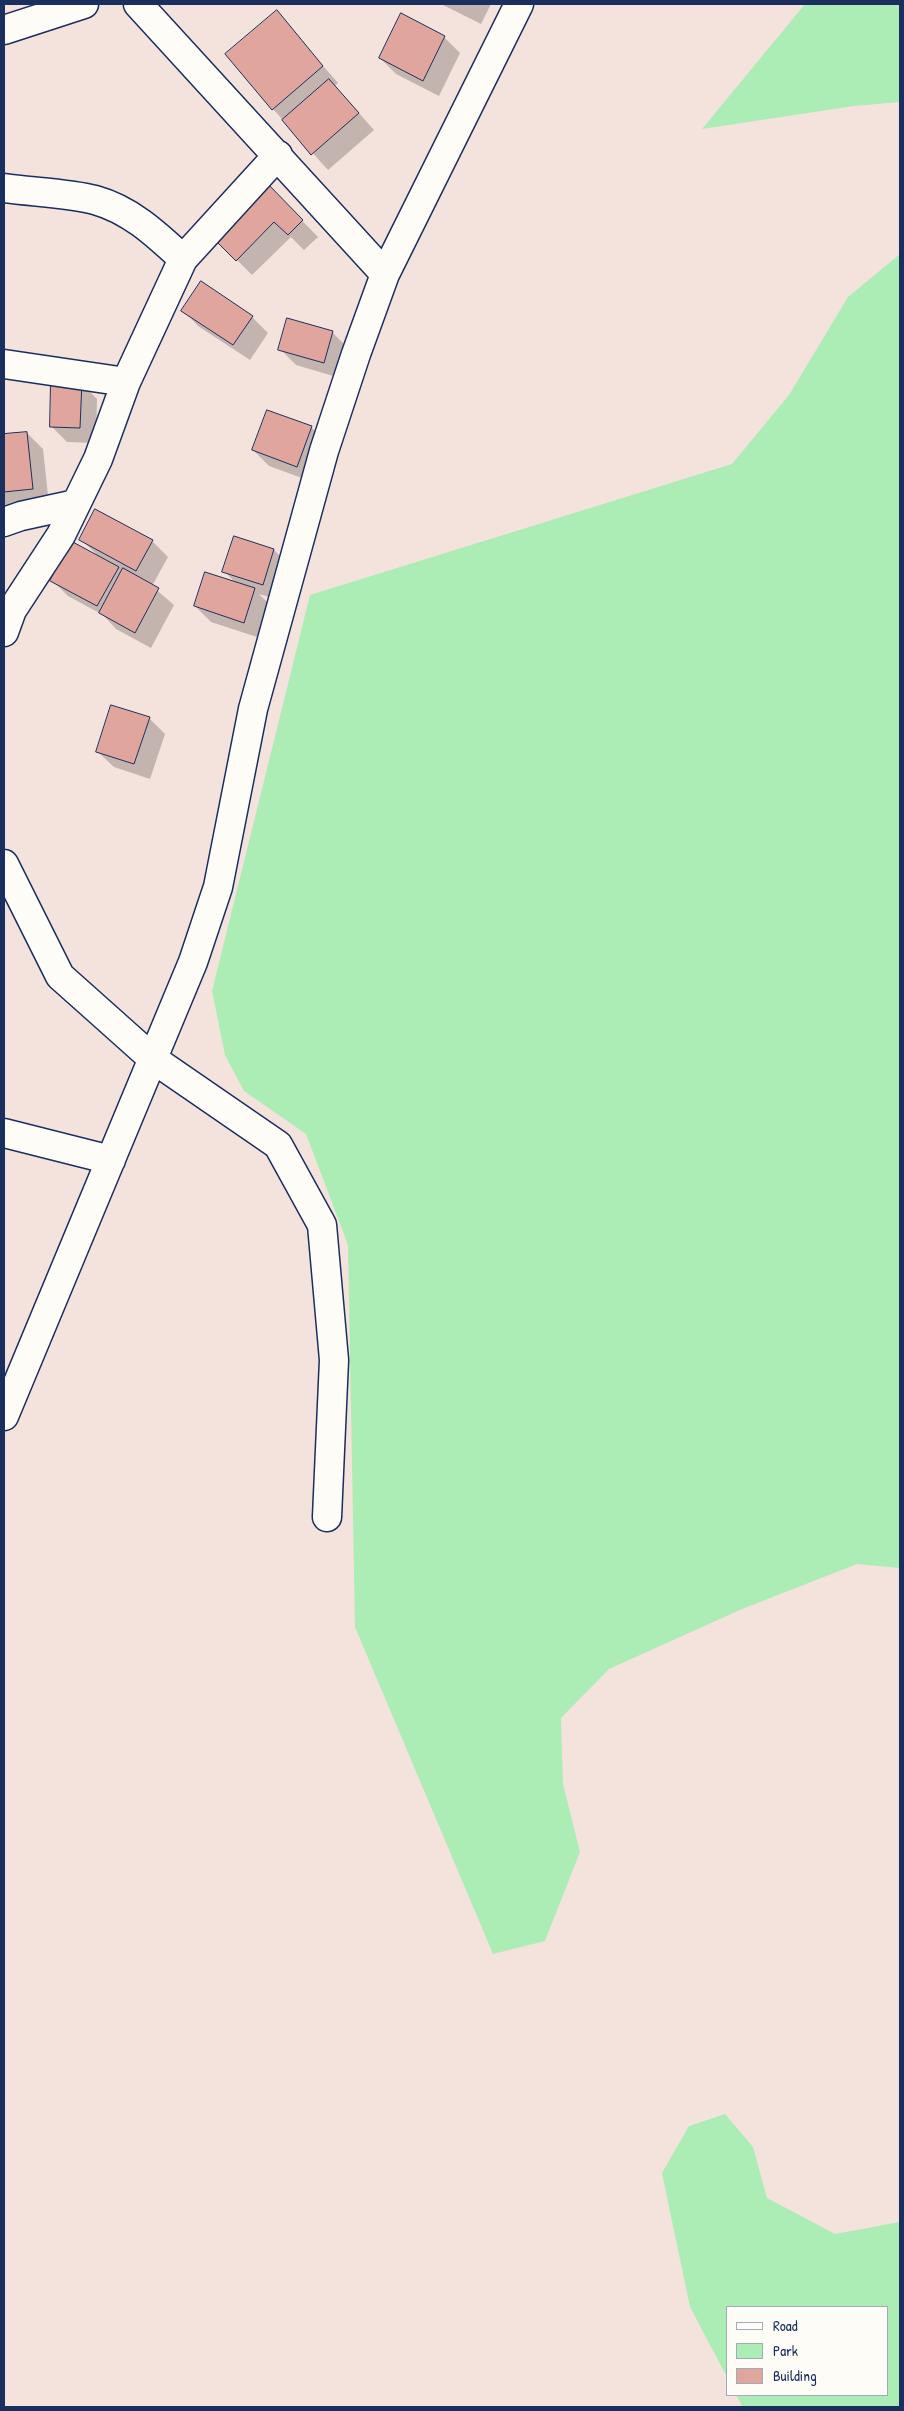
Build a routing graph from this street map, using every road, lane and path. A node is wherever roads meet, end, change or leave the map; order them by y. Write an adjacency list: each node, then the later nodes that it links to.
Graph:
1 (84, 4): 4 (street)
2 (138, 4): 5 (street)
3 (519, 4): 8 (street)
4 (4, 30)
5 (278, 155): 7 (street); 8 (street)
6 (4, 188): 7 (street)
7 (183, 259): 10 (street)
8 (385, 274): 15 (street)
9 (4, 364): 10 (street)
10 (126, 382): 11 (street)
11 (76, 504): 12 (street); 13 (street)
12 (4, 522)
13 (4, 632)
14 (4, 864): 15 (street)
15 (152, 1059): 17 (street); 19 (street)
16 (4, 1133): 17 (street)
17 (110, 1160): 18 (street)
18 (4, 1416)
19 (328, 1516)

